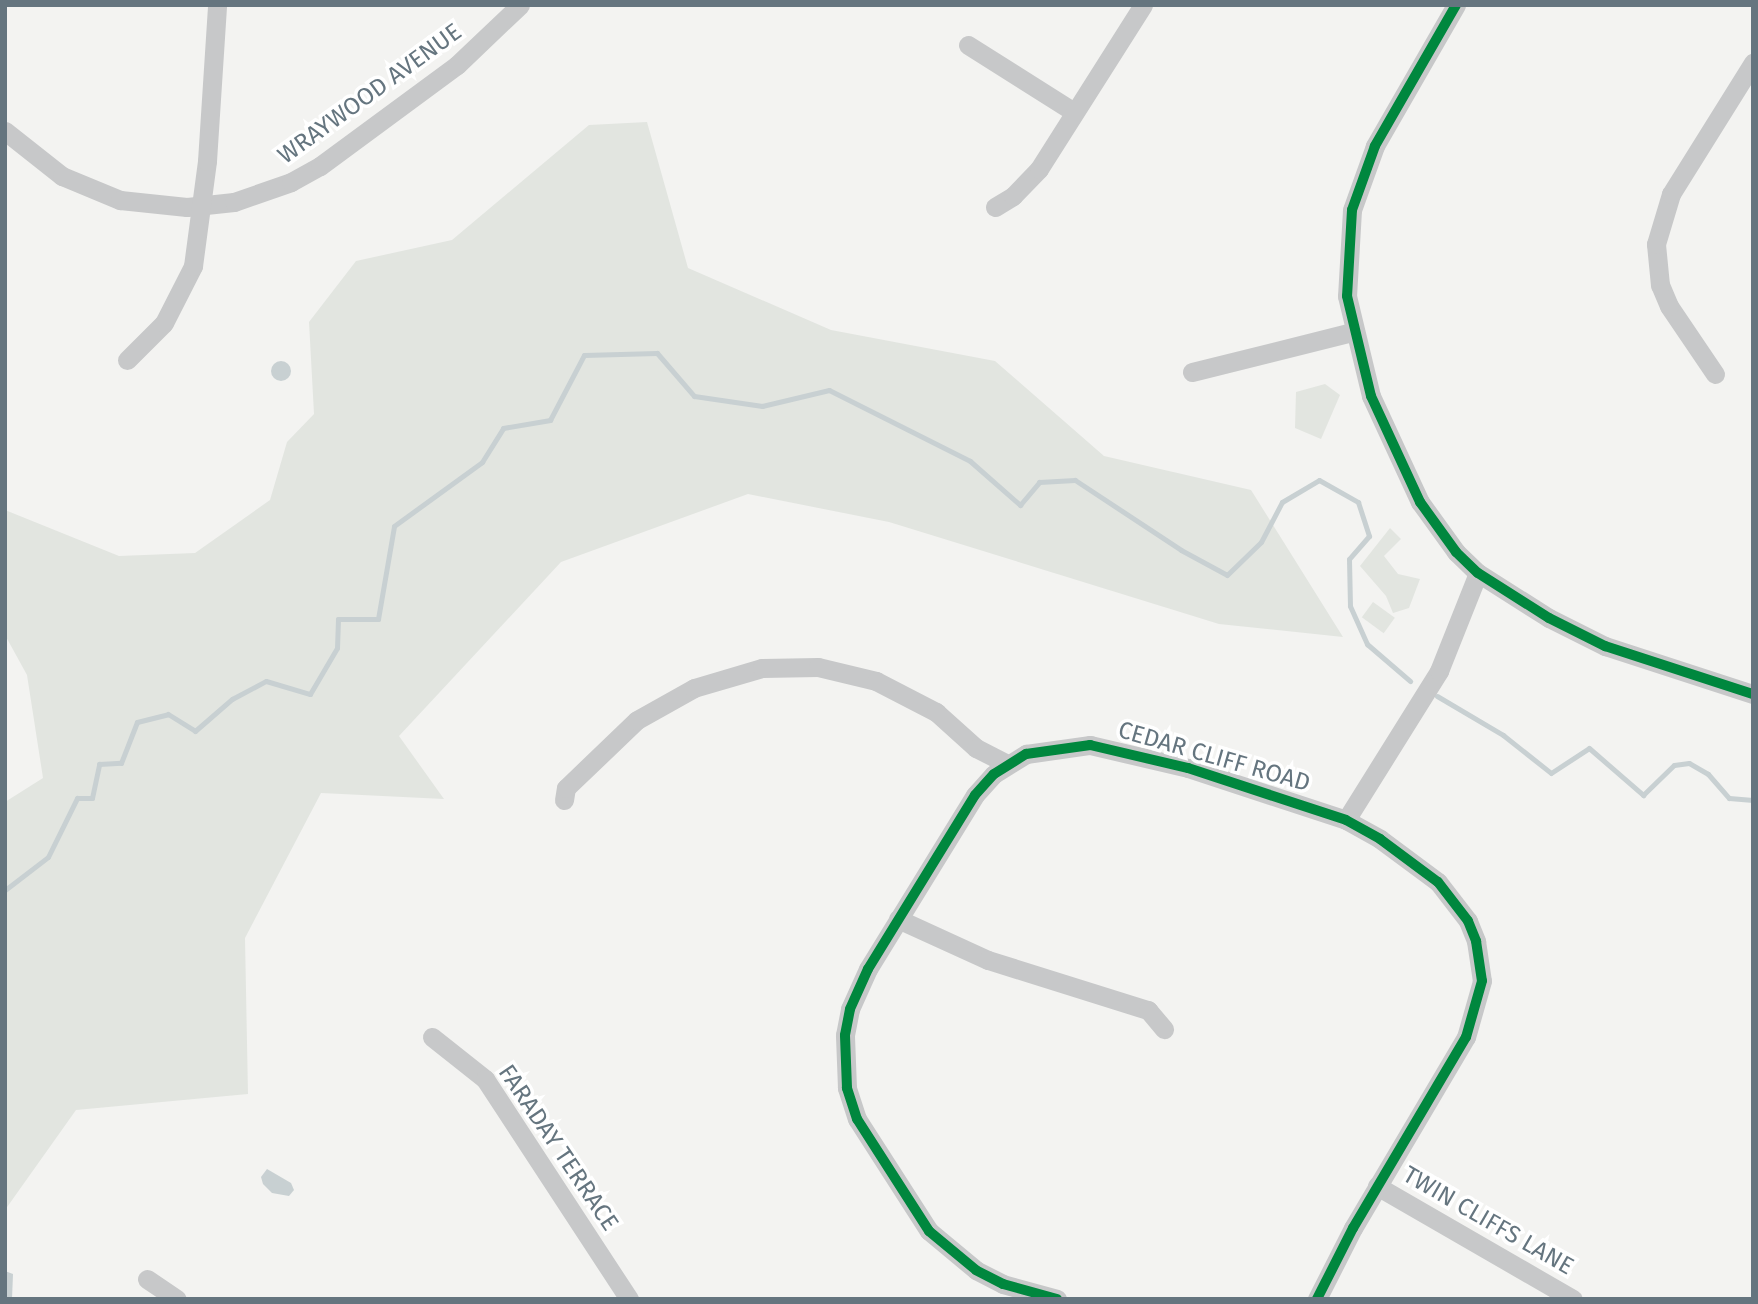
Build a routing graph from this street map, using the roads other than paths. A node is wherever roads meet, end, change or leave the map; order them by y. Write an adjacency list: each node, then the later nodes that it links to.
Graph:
1 (217, 5): 9 (street)
2 (520, 5): 9 (street, WRAYWOOD AVENUE)
3 (1143, 5): 7 (street)
4 (1456, 5): 11 (street)
5 (968, 45): 7 (street)
6 (1753, 63): 14 (street)
7 (1074, 112): 10 (street)
8 (5, 131): 9 (street, WRAYWOOD AVENUE)
9 (201, 206): 12 (street)
10 (995, 207)
11 (1353, 332): 13 (street); 15 (street)
12 (127, 360)
13 (1192, 372)
14 (1715, 374)
15 (1478, 573): 16 (street); 19 (street)
16 (1753, 694)
17 (1007, 764): 18 (street); 19 (street, CEDAR CLIFF ROAD); 20 (street, CEDAR CLIFF ROAD)
18 (564, 800)
19 (1346, 820): 23 (street, CEDAR CLIFF ROAD)
20 (898, 919): 21 (street); 25 (street, CEDAR CLIFF ROAD)
21 (1164, 1029)
22 (432, 1037): 27 (street, FARADAY TERRACE)
23 (1377, 1186): 28 (street, CEDAR CLIFF ROAD); 29 (street, TWIN CLIFFS LANE)
24 (148, 1279): 26 (street)
25 (1048, 1298)
26 (177, 1299)
27 (629, 1299)
28 (1317, 1299)
29 (1573, 1299)

